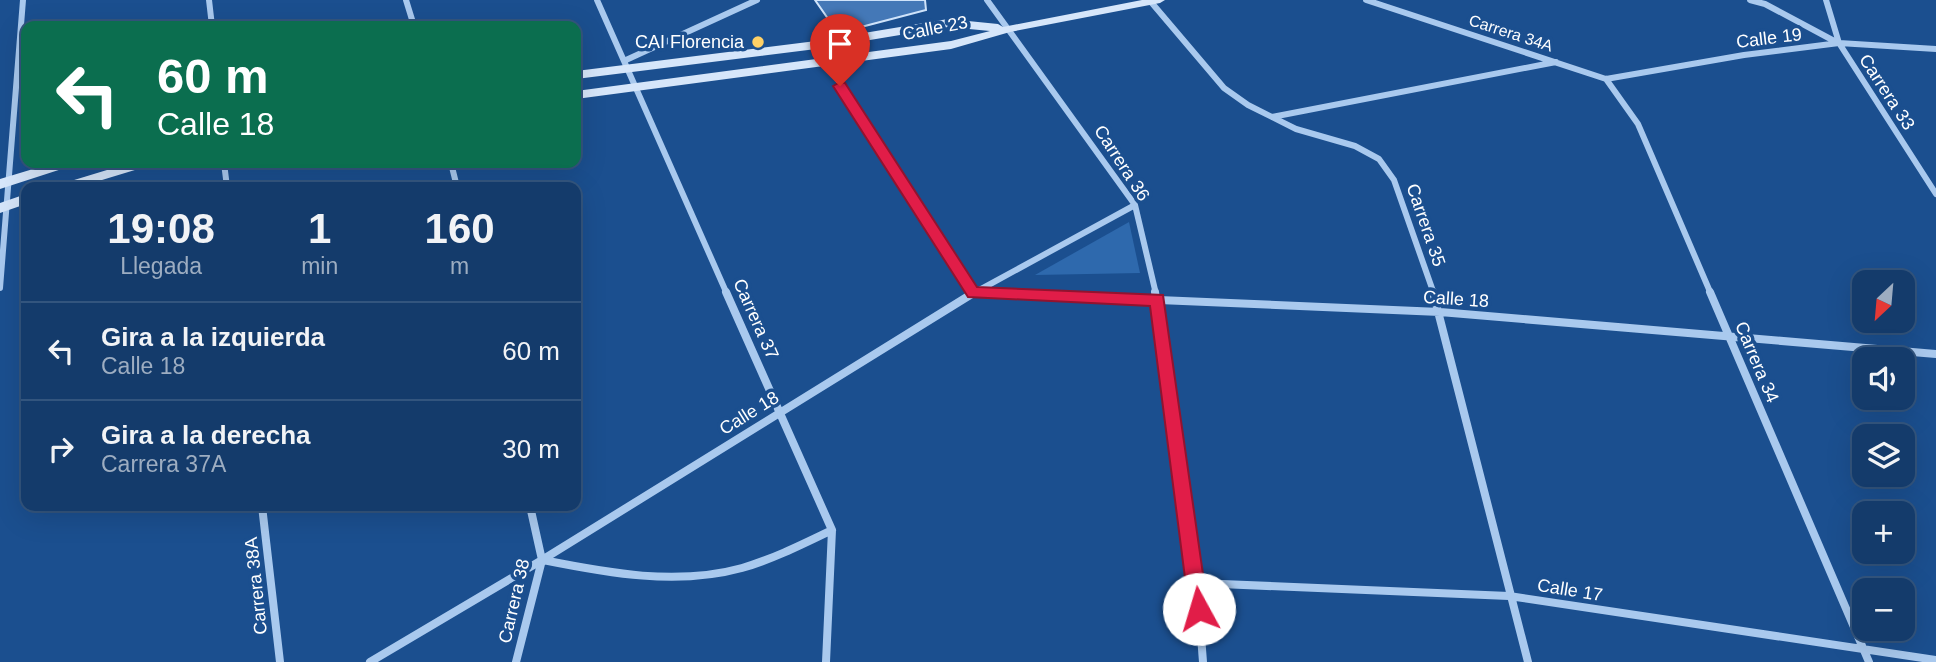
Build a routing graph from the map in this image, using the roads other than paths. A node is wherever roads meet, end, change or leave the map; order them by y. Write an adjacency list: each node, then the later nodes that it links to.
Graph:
1 (23, 0): 27 (street)
2 (209, 0): 11 (street)
3 (406, 0): 12 (street)
4 (597, 0): 19 (street, Carrera 37)
5 (757, 0): 19 (street)
6 (987, 0): 13 (street, Carrera 36)
7 (1366, 0): 17 (street, Carrera 34A)
8 (1750, 0): 14 (street)
9 (1826, 0): 14 (street, Carrera 33)
10 (1155, 1): 13 (street, Calle 23); 24 (street, Carrera 35)
11 (211, 21)
12 (412, 21)
13 (1009, 29): 15 (street, Calle 23); 18 (street, Calle 23); 31 (street, Carrera 36)
14 (1839, 43): 16 (street, Calle 19); 21 (street, Calle 19); 29 (street, Carrera 33)
15 (816, 45): 18 (street); 19 (street, Calle 23)
16 (1936, 49)
17 (1556, 62): 21 (street, Carrera 34A); 24 (street)
18 (825, 63): 22 (street, Calle 23); 34 (street)
19 (628, 64): 20 (street, Calle 23); 22 (street, Carrera 37)
20 (581, 74)
21 (1606, 79): 37 (street, Carrera 34)
22 (638, 89): 23 (street, Calle 23); 39 (street, Carrera 37)
23 (581, 95)
24 (1270, 117): 36 (street, Carrera 35)
25 (50, 168): 27 (street)
26 (128, 168): 28 (street)
27 (4, 182): 32 (street)
28 (81, 182)
29 (1936, 194)
30 (21, 202): 32 (street)
31 (1135, 205): 34 (street, Calle 18); 35 (street, Carrera 36)
32 (3, 207): 33 (street)
33 (0, 288)
34 (973, 293): 35 (street, Calle 18); 39 (street, Calle 18)
35 (1157, 300): 36 (street, Calle 18); 44 (street, Carrera 36)
36 (1440, 312): 37 (street, Calle 18); 45 (street, Carrera 35)
37 (1730, 337): 38 (street, Calle 18); 46 (street, Carrera 34)
38 (1936, 354)
39 (780, 412): 42 (street, Carrera 37); 43 (street, Calle 18)
40 (263, 511): 48 (street, Carrera 38A)
41 (531, 511): 43 (street, Carrera 38)
42 (832, 530): 43 (street); 51 (street, Carrera 37)
43 (542, 560): 49 (street, Calle 18); 50 (street, Carrera 38)
44 (1196, 583): 45 (street, Calle 17); 52 (street, Carrera 36)
45 (1509, 596): 46 (street, Calle 17); 53 (street, Carrera 35)
46 (1864, 651): 47 (street, Calle 17); 54 (street, Carrera 34)
47 (1936, 660)
48 (280, 662)
49 (370, 662)
50 (516, 662)
51 (826, 662)
52 (1203, 662)
53 (1528, 662)
54 (1869, 662)

